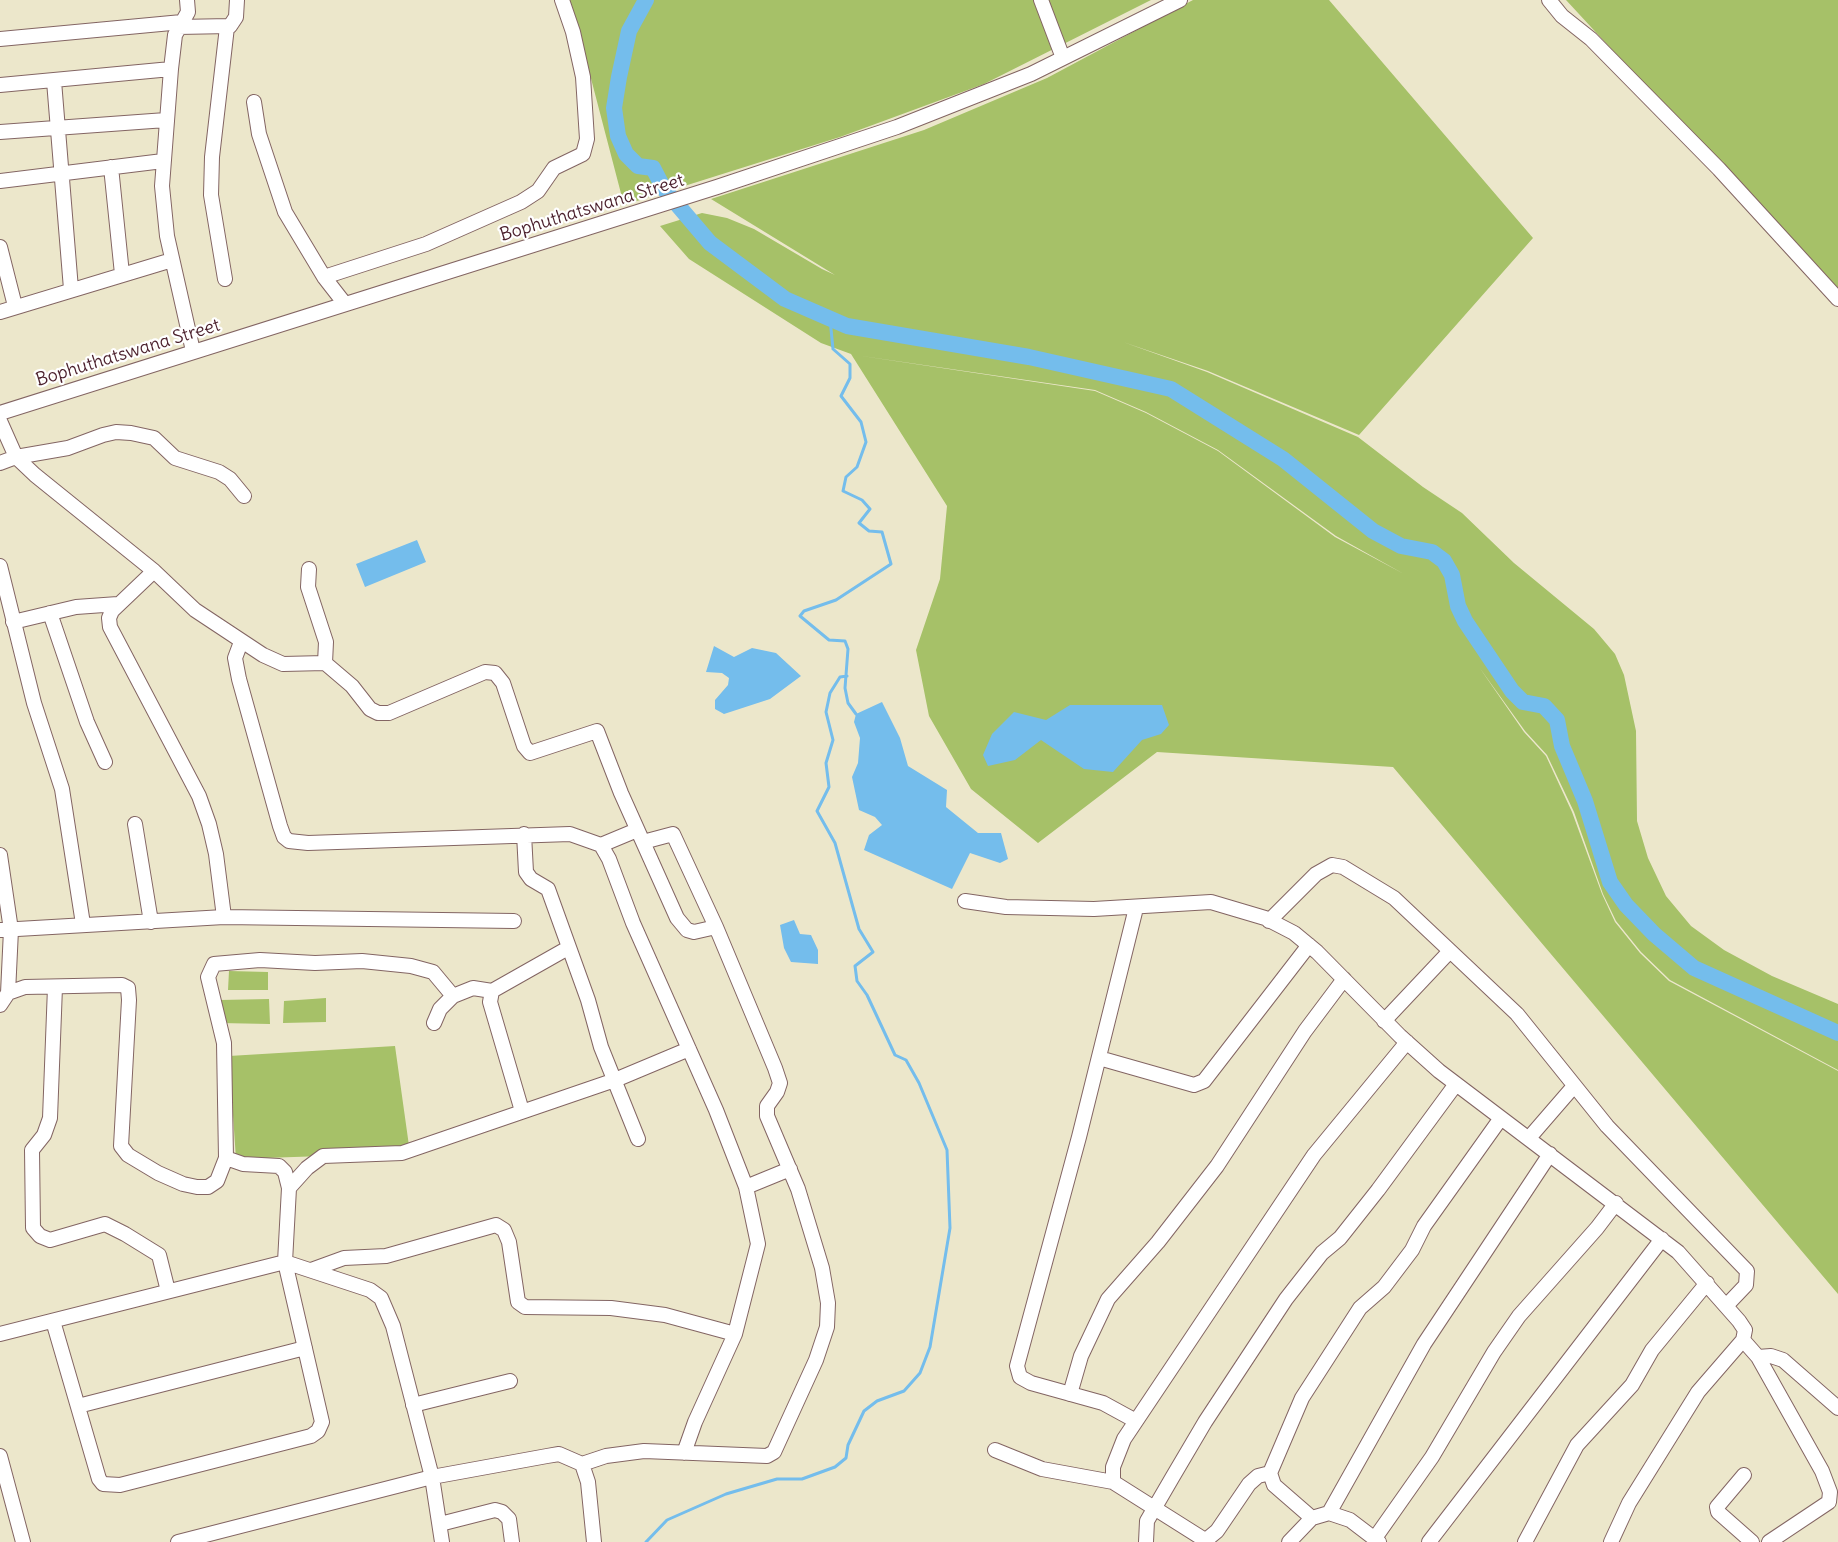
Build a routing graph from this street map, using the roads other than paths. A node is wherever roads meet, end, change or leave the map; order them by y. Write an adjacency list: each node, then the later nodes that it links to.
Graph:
1 (187, 0): 7 (street)
2 (237, 0): 8 (street)
3 (562, 0): 25 (street)
4 (1041, 0): 10 (street)
5 (1180, 0): 10 (street, Bophuthatswana Street)
6 (1549, 0): 28 (street)
7 (180, 25): 8 (street); 9 (street); 11 (street)
8 (227, 27): 26 (street)
9 (0, 39)
10 (1063, 58): 29 (street, Bophuthatswana Street)
11 (171, 69): 12 (street); 15 (street)
12 (54, 81): 13 (street); 16 (street)
13 (0, 85)
14 (254, 102): 25 (street)
15 (166, 120): 16 (street); 18 (street)
16 (58, 127): 17 (street); 20 (street)
17 (0, 132)
18 (163, 161): 19 (street); 23 (street)
19 (111, 167): 20 (street); 24 (street)
20 (62, 172): 21 (street); 27 (street)
21 (0, 181)
22 (0, 247): 30 (street)
23 (172, 261): 24 (street); 32 (street)
24 (122, 274): 27 (street)
25 (324, 277): 29 (street)
26 (225, 279)
27 (71, 289): 30 (street)
28 (1838, 299)
29 (345, 304): 32 (street, Bophuthatswana Street)
30 (15, 306): 31 (street)
31 (0, 312)
32 (193, 351): 33 (street, Bophuthatswana Street)
33 (0, 413)
34 (0, 421): 35 (street)
35 (16, 456): 36 (street); 37 (street); 40 (street)
36 (0, 463)
37 (244, 496)
38 (0, 566): 43 (street)
39 (309, 569): 45 (street)
40 (154, 571): 41 (street); 44 (street)
41 (118, 604): 42 (street); 54 (street)
42 (50, 613): 43 (street); 46 (street)
43 (13, 622): 58 (street)
44 (241, 642): 45 (street); 48 (street)
45 (325, 663): 49 (street)
46 (105, 762)
47 (135, 824): 57 (street)
48 (524, 834): 50 (street); 62 (street)
49 (640, 836): 50 (street); 59 (street); 59 (street)
50 (601, 845): 73 (street)
51 (0, 855): 60 (street)
52 (965, 902): 53 (street)
53 (1136, 908): 56 (street); 74 (street)
54 (224, 917): 55 (street); 57 (street)
55 (514, 921)
56 (1269, 921): 61 (street); 63 (street)
57 (152, 922): 58 (street)
58 (83, 924): 60 (street)
59 (716, 927): 84 (street)
60 (5, 930): 67 (street)
61 (1309, 945): 64 (street); 74 (street)
62 (567, 948): 66 (street); 75 (street)
63 (1450, 951): 70 (street); 77 (street)
64 (1344, 979): 70 (street); 101 (street)
65 (55, 987): 67 (street); 83 (street); 92 (street)
66 (492, 991): 68 (street); 78 (street)
67 (8, 993): 69 (street)
68 (453, 996): 71 (street); 83 (street)
69 (0, 1005)
70 (1384, 1021): 72 (street)
71 (434, 1023)
72 (1407, 1042): 76 (street); 105 (street)
73 (689, 1049): 75 (street); 85 (street)
74 (1099, 1058): 101 (street)
75 (615, 1080): 78 (street); 81 (street)
76 (1456, 1084): 79 (street); 114 (street)
77 (1574, 1086): 80 (street); 93 (street)
78 (522, 1111): 86 (street)
79 (1501, 1118): 80 (street); 110 (street)
80 (1529, 1138): 82 (street)
81 (638, 1139)
82 (1550, 1154): 87 (street); 115 (street)
83 (226, 1158): 86 (street)
84 (790, 1169): 85 (street); 107 (street)
85 (746, 1187): 96 (street)
86 (289, 1188): 89 (street)
87 (1616, 1203): 88 (street); 118 (street)
88 (1662, 1239): 91 (street); 127 (street)
89 (285, 1262): 90 (street); 92 (street); 98 (street)
90 (311, 1270): 96 (street); 102 (street)
91 (1707, 1283): 93 (street); 128 (street)
92 (168, 1291): 94 (street)
93 (1726, 1306): 97 (street)
94 (53, 1321): 95 (street); 103 (street)
95 (0, 1334)
96 (735, 1334): 107 (street)
97 (1743, 1340): 99 (street); 129 (street)
98 (305, 1348): 103 (street); 103 (street)
99 (1758, 1357): 104 (street); 131 (street)
100 (510, 1381): 102 (street)
101 (1070, 1394): 105 (street)
102 (413, 1405): 112 (street)
103 (78, 1406)
104 (1838, 1408)
105 (1136, 1421): 113 (street)
106 (995, 1450): 113 (street)
107 (684, 1453): 109 (street)
108 (0, 1456): 120 (street)
109 (582, 1464): 112 (street); 124 (street)
110 (1270, 1473): 116 (street); 119 (street)
111 (1744, 1475): 130 (street)
112 (432, 1477): 117 (street); 121 (street)
113 (1113, 1482): 114 (street)
114 (1155, 1507): 119 (street); 125 (street)
115 (1329, 1513): 116 (street); 118 (street)
116 (1312, 1518): 126 (street)
117 (440, 1524): 122 (street); 123 (street)
118 (1377, 1540)
119 (1207, 1541)
120 (24, 1542)
121 (178, 1542)
122 (441, 1542)
123 (512, 1542)
124 (594, 1542)
125 (1146, 1542)
126 (1289, 1542)
127 (1430, 1542)
128 (1525, 1542)
129 (1611, 1542)
130 (1752, 1542)
131 (1769, 1542)

